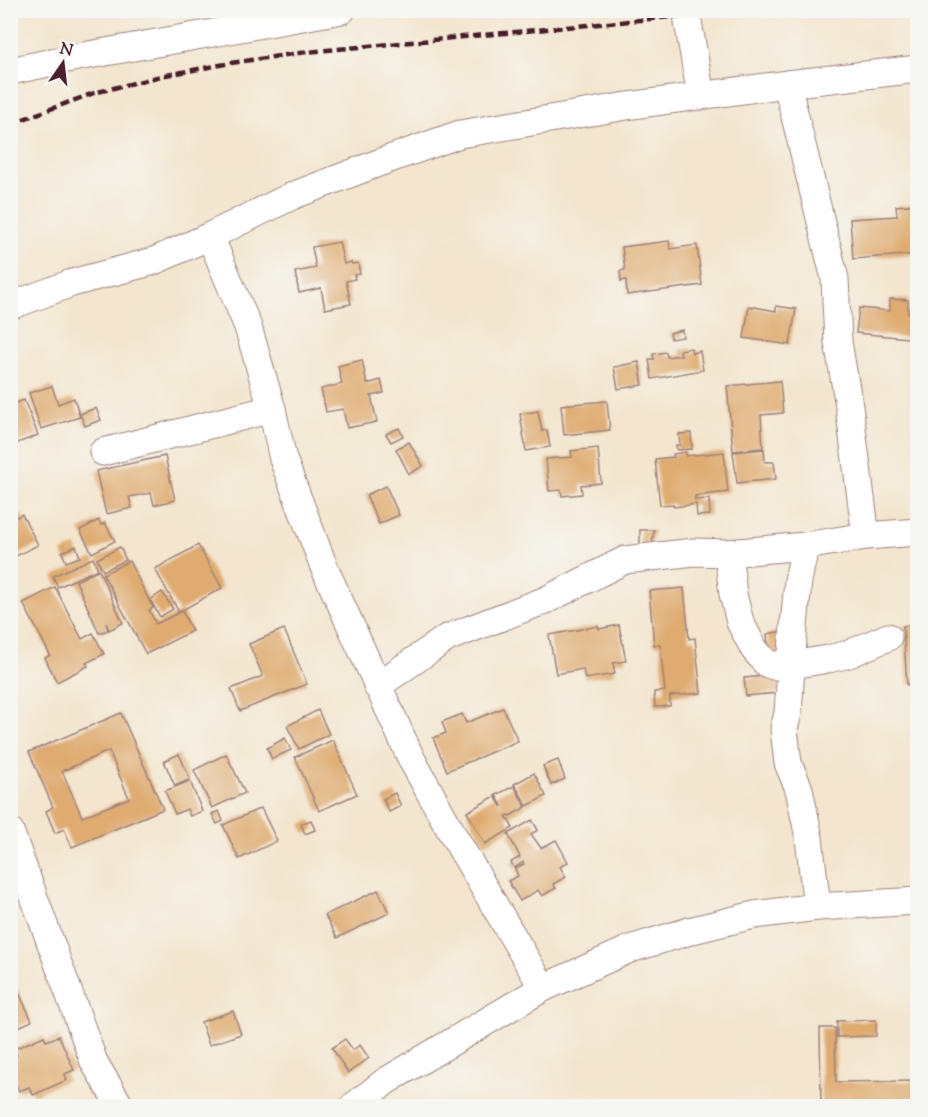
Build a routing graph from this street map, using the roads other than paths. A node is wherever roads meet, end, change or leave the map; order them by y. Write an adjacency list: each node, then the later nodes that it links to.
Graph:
1 (342, 10): 4 (street)
2 (686, 10): 6 (street)
3 (918, 69): 5 (street)
4 (10, 71)
5 (787, 84): 6 (street); 12 (street)
6 (701, 96): 7 (street)
7 (210, 236): 8 (street); 9 (street)
8 (10, 306)
9 (272, 409): 10 (street); 17 (street)
10 (103, 452)
11 (918, 532): 12 (street)
12 (866, 536): 13 (street)
13 (805, 546): 14 (street); 16 (street)
14 (728, 553): 16 (street); 17 (street)
15 (888, 637): 16 (street)
16 (792, 665): 20 (street)
17 (377, 686): 21 (street)
18 (10, 831): 22 (street)
19 (918, 901): 20 (street)
20 (817, 907): 21 (street)
21 (543, 988): 23 (street)
22 (120, 1107)
23 (354, 1107)

